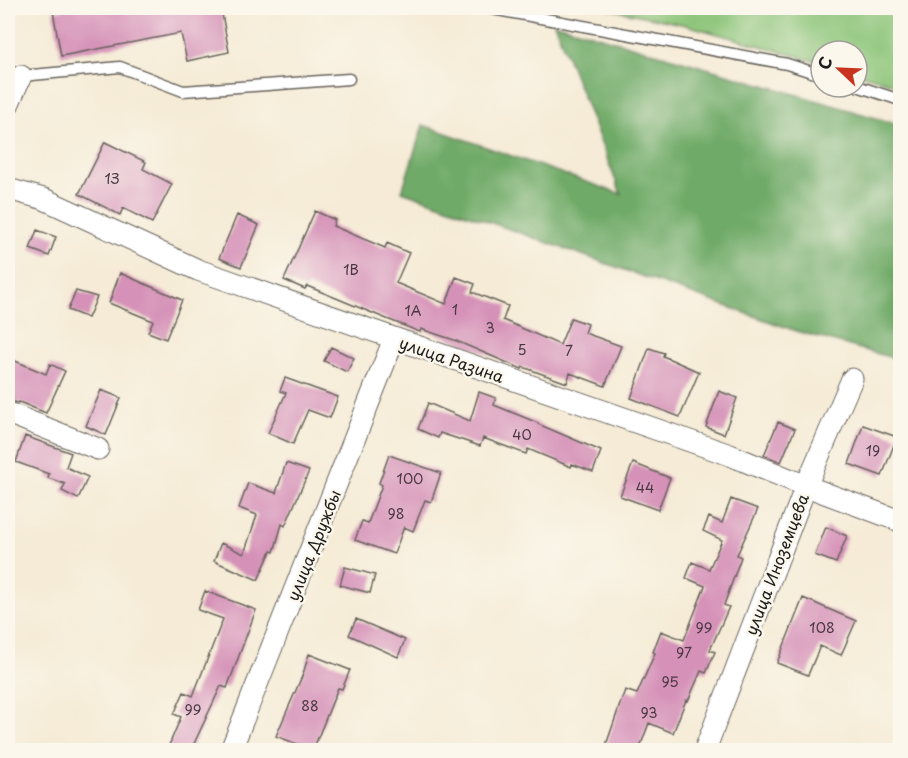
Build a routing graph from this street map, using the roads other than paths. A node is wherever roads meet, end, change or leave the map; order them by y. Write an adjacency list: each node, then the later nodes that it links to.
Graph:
1 (486, 8): 2 (lane)
2 (809, 71)
3 (21, 76): 4 (lane); 7 (street)
4 (349, 79)
5 (869, 90): 6 (lane)
6 (900, 100)
7 (8, 105)
8 (8, 189): 9 (street, улица Разина)
9 (394, 339): 13 (street, улица Разина); 15 (street, улица Дружбы)
10 (852, 379): 13 (street, улица Иноземцева)
11 (8, 413): 12 (street)
12 (98, 449)
13 (806, 486): 14 (street, улица Разина); 16 (street, улица Иноземцева)
14 (900, 521)
15 (231, 750)
16 (705, 750)

